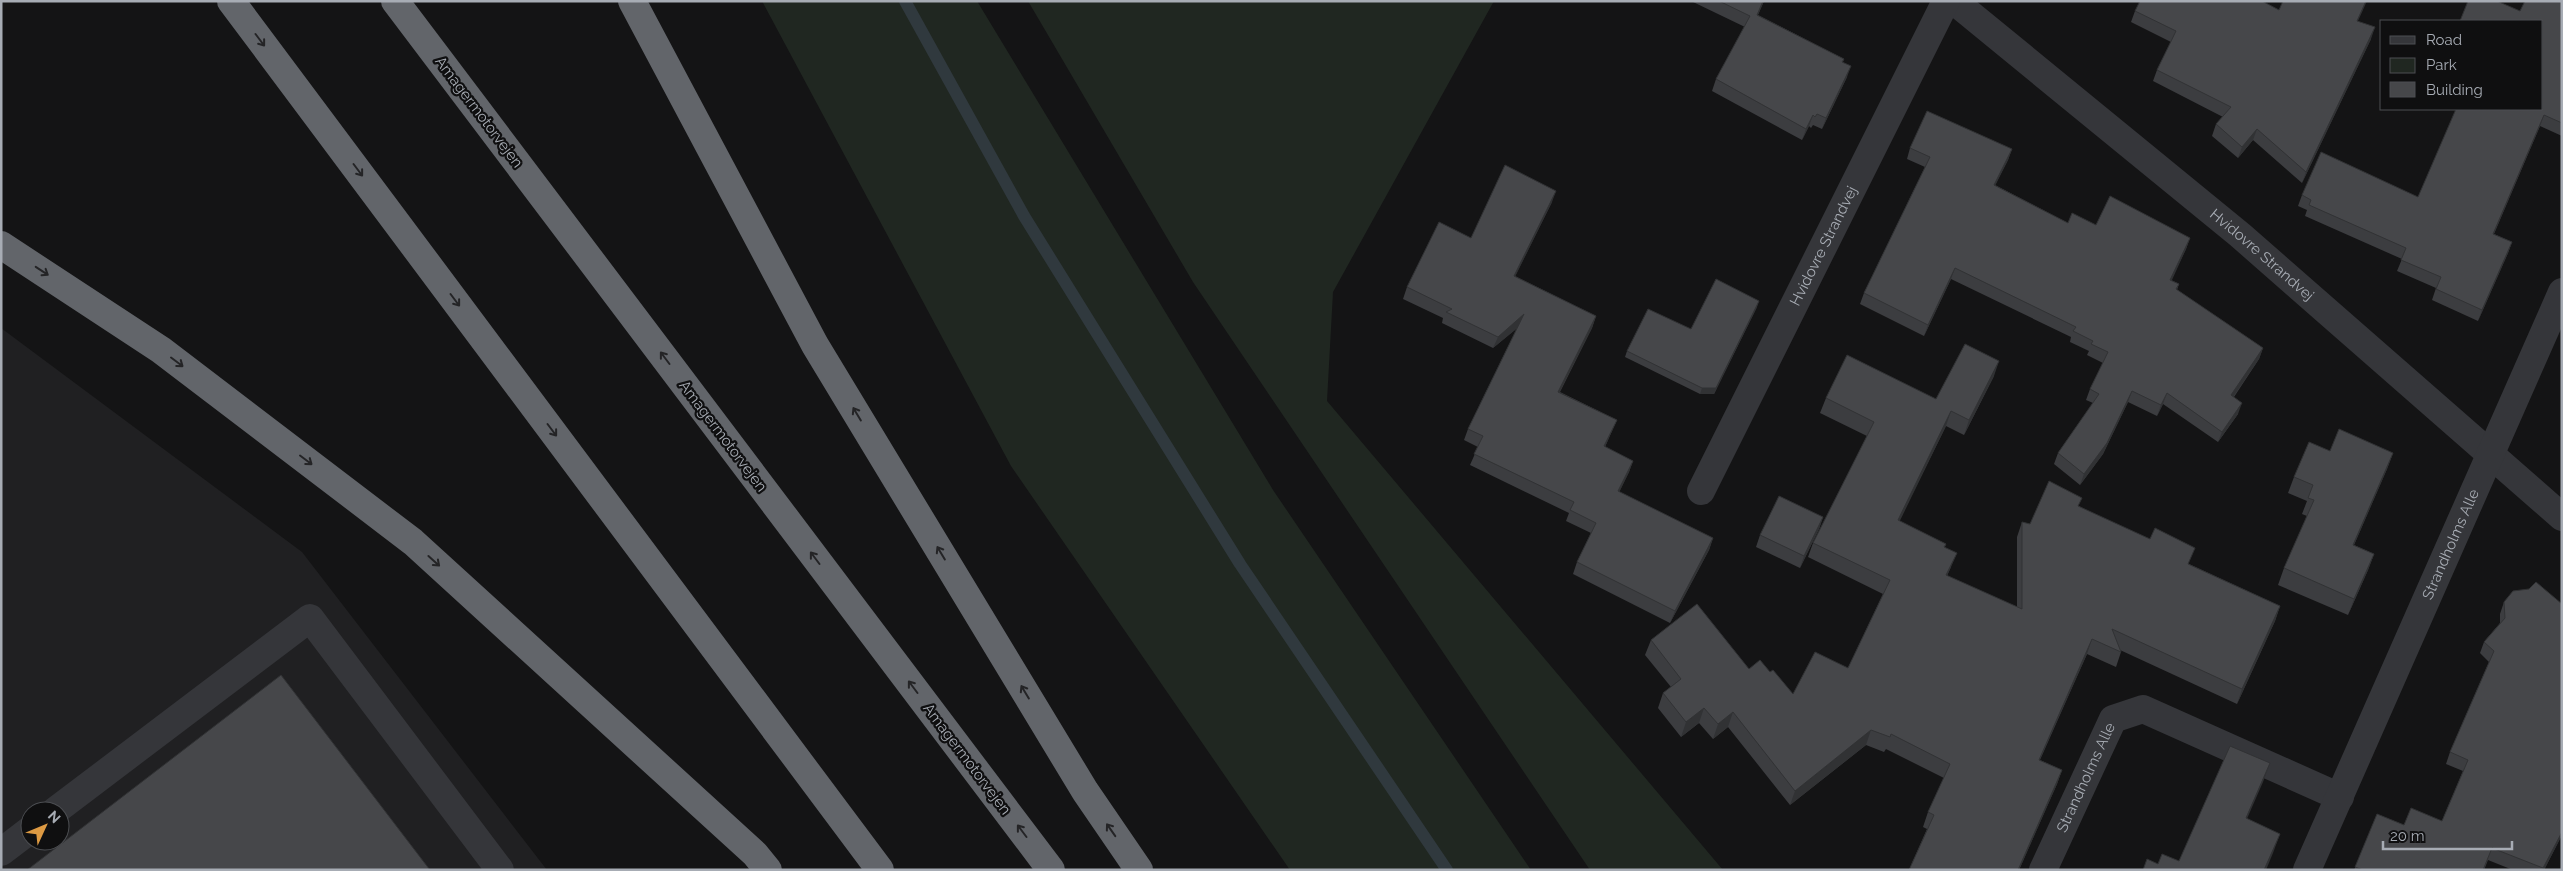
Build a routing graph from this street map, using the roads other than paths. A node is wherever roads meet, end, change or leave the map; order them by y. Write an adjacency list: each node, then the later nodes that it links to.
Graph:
1 (231, 1): 17 (highway, one-way to 17)
2 (395, 1): 18 (highway, Amagermotorvejen, one-way to 2)
3 (632, 1): 19 (highway, one-way to 3)
4 (1946, 1): 9 (street, Hvidovre Strandvej)
5 (1954, 1): 8 (street, Hvidovre Strandvej)
6 (1, 245): 16 (highway, one-way to 16)
7 (2562, 292): 8 (street, Strandholms Alle)
8 (2490, 454): 10 (street, Hvidovre Strandvej); 11 (street, Strandholms Alle)
9 (1701, 491)
10 (2562, 517)
11 (2340, 797): 20 (street, Strandholms Alle); 21 (street, Strandholms Alle)
12 (68, 801): 15 (street)
13 (20, 838): 14 (street)
14 (1, 852)
15 (500, 870)
16 (768, 870)
17 (880, 870)
18 (1051, 870)
19 (1139, 870)
20 (2043, 870)
21 (2307, 870)

